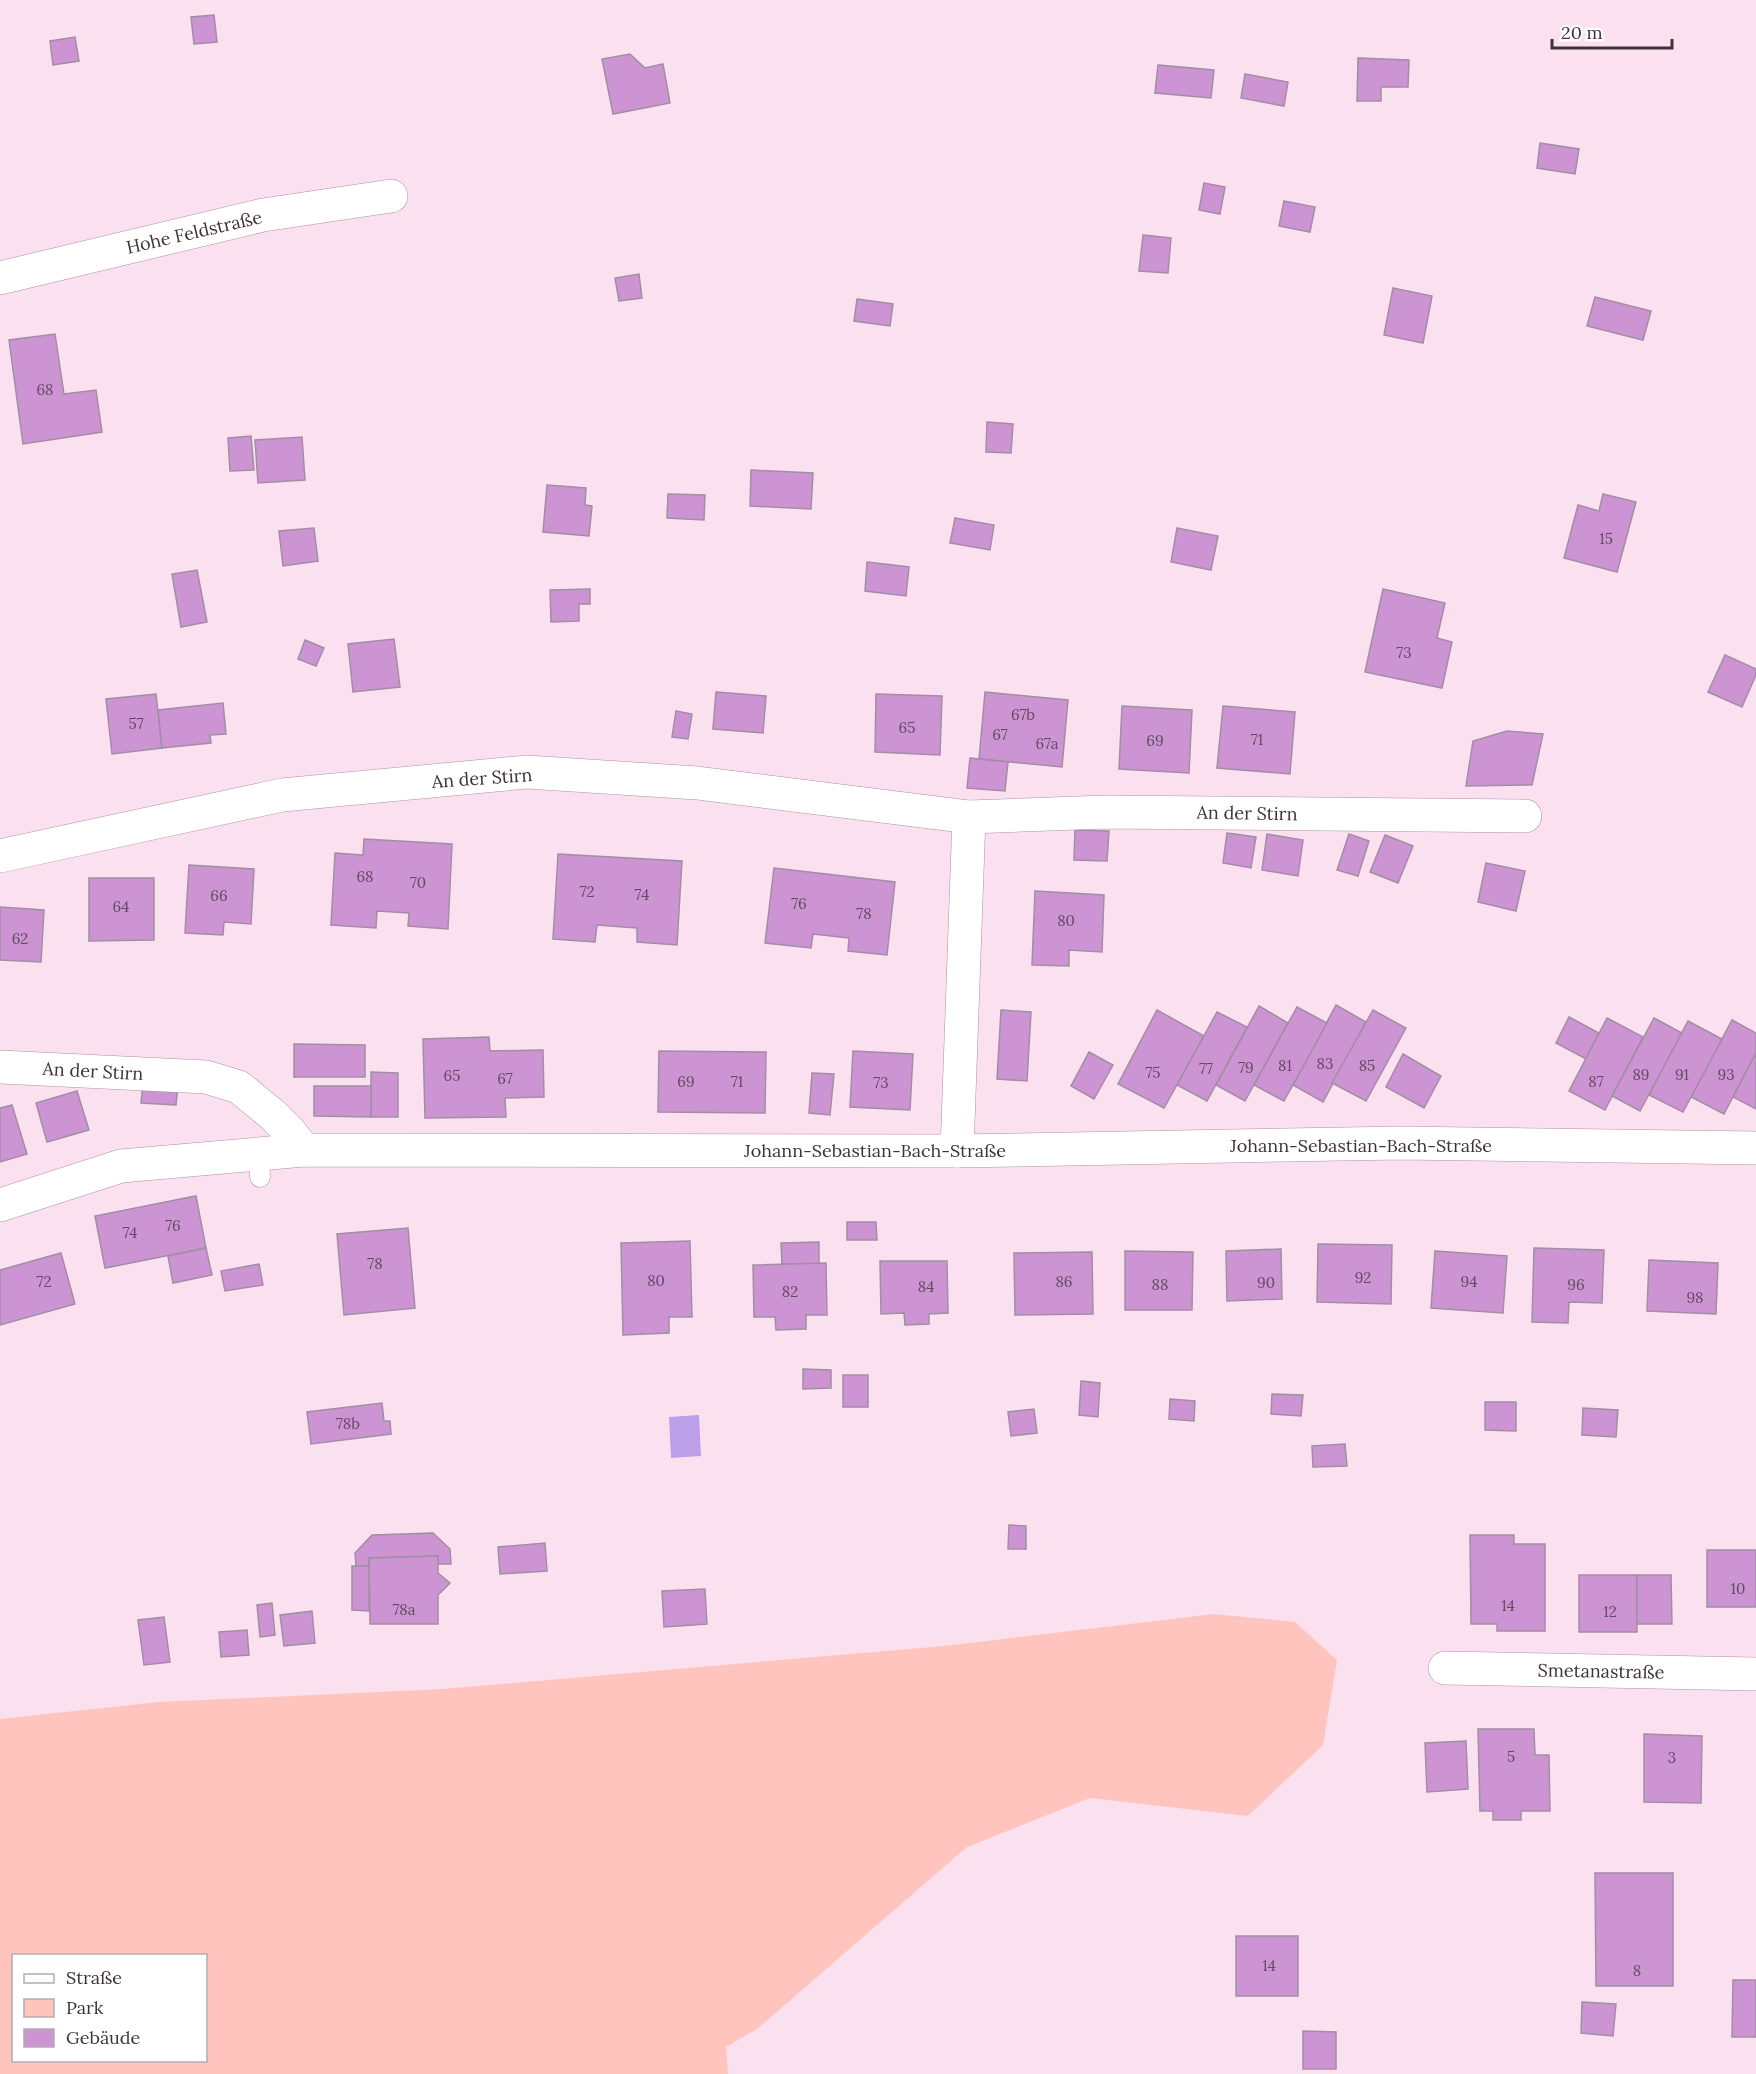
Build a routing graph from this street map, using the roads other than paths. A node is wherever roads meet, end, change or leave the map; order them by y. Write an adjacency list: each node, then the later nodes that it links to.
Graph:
1 (391, 196): 2 (street, Hohe Feldstraße)
2 (0, 278)
3 (1525, 816): 4 (street, An der Stirn)
4 (969, 817): 5 (street, An der Stirn); 9 (street)
5 (0, 856)
6 (0, 1067): 8 (street, An der Stirn)
7 (1756, 1148): 9 (street, Johann-Sebastian-Bach-Straße)
8 (304, 1150): 9 (street, Johann-Sebastian-Bach-Straße); 10 (street, Johann-Sebastian-Bach-Straße)
9 (957, 1150)
10 (0, 1205)
11 (1445, 1668): 12 (street, Smetanastraße)
12 (1756, 1674)

